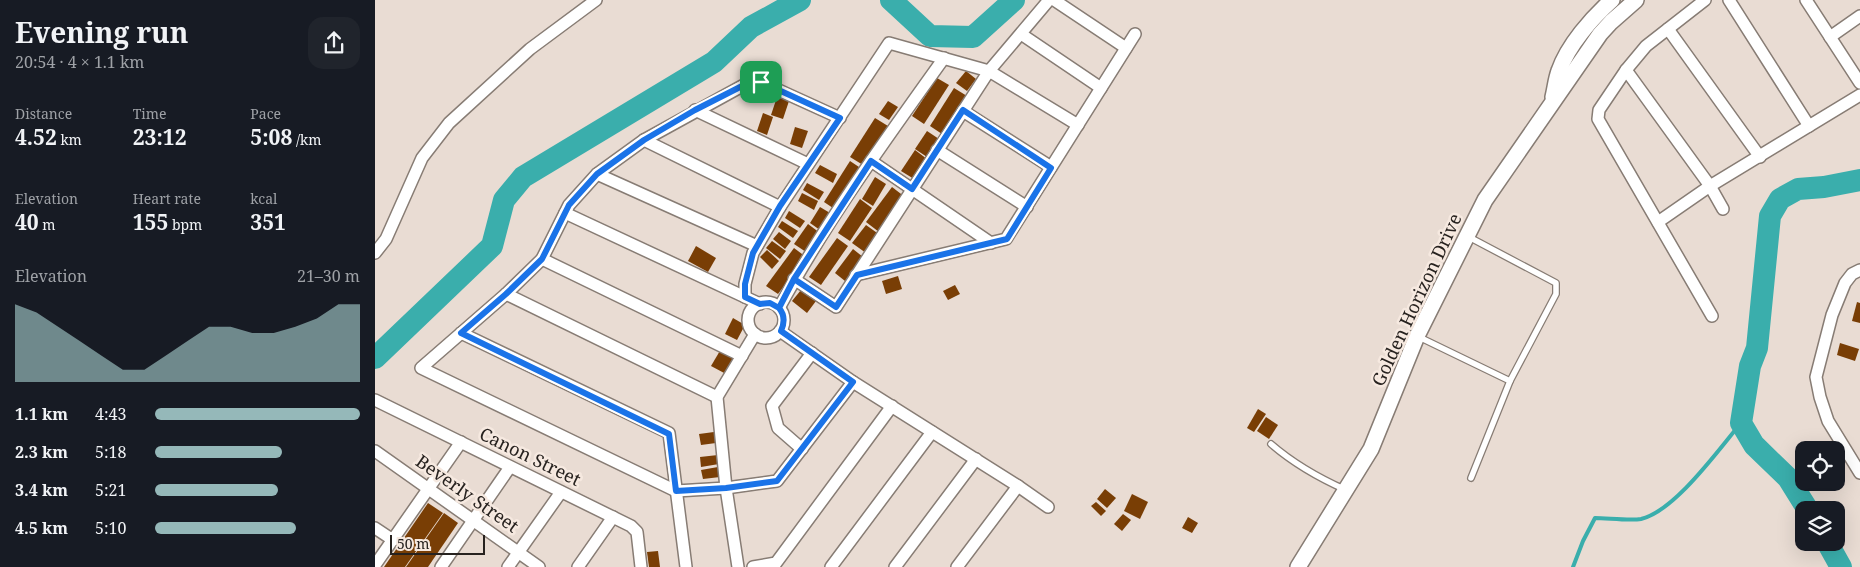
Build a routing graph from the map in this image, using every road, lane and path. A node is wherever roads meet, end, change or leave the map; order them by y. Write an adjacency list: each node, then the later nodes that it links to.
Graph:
1 (596, 0): 44 (street)
2 (1049, 0): 11 (street)
3 (1054, 0): 14 (street)
4 (1612, 0): 21 (street, Golden Horizon Drive)
5 (1636, 0): 21 (street, Golden Horizon Drive)
6 (1705, 0): 10 (street)
7 (1729, 0): 26 (street)
8 (1805, 0): 13 (street)
9 (1860, 16): 13 (street)
10 (1668, 29): 16 (street); 29 (street)
11 (1021, 34): 17 (street); 19 (street)
12 (1135, 34): 14 (street)
13 (1830, 37): 18 (street)
14 (1126, 48): 19 (street)
15 (944, 58): 17 (street); 24 (street); 30 (street)
16 (1625, 70): 34 (street); 40 (street)
17 (989, 71): 23 (street); 25 (street)
18 (1860, 83)
19 (1101, 88): 25 (street)
20 (1860, 94): 26 (street)
21 (1551, 106): 41 (street, Golden Horizon Drive)
22 (695, 110): 24 (street); 27 (street); 31 (street)
23 (963, 110): 28 (street); 32 (street)
24 (840, 118): 31 (street)
25 (1078, 125): 32 (street)
26 (1809, 126): 29 (street)
27 (644, 140): 33 (street); 36 (street)
28 (937, 150): 35 (street); 37 (street)
29 (1759, 157): 34 (street)
30 (871, 161): 35 (street); 48 (street)
31 (808, 164): 36 (street)
32 (1051, 168): 37 (street)
33 (597, 174): 39 (street); 43 (street)
34 (1710, 186): 38 (street); 40 (street)
35 (912, 189): 42 (street); 47 (street)
36 (780, 206): 43 (street)
37 (1027, 207): 42 (street)
38 (1723, 209)
39 (565, 213): 45 (street); 50 (street)
40 (1657, 222): 53 (street)
41 (1467, 236): 57 (street, Golden Horizon Drive); 60 (lane)
42 (991, 243): 47 (street)
43 (757, 246): 50 (street)
44 (375, 253)
45 (542, 259): 49 (street); 59 (street)
46 (1860, 270): 71 (street)
47 (857, 275): 48 (street)
48 (794, 279): 52 (street)
49 (506, 294): 55 (street); 62 (street)
50 (745, 297): 51 (street)
51 (760, 304): 52 (street); 56 (street)
52 (779, 308): 54 (street)
53 (1711, 316)
54 (781, 331): 56 (street); 58 (street)
55 (461, 333): 78 (street); 78 (street)
56 (755, 334): 59 (street)
57 (1417, 336): 60 (lane); 77 (street, Golden Horizon Drive)
58 (812, 353): 61 (street); 68 (street)
59 (742, 356): 62 (street)
60 (1510, 381): 73 (lane)
61 (853, 382): 64 (street); 68 (street)
62 (717, 397): 76 (street)
63 (375, 400): 66 (street, Canon Street)
64 (892, 406): 65 (street); 94 (street)
65 (932, 432): 70 (street); 95 (street)
66 (461, 442): 72 (street, Canon Street); 75 (street)
67 (1271, 444): 77 (lane)
68 (802, 449): 76 (street)
69 (375, 451): 75 (street, Beverly Street)
70 (976, 459): 74 (street); 96 (street)
71 (1858, 465)
72 (510, 467): 79 (street, Canon Street); 82 (street)
73 (1471, 478)
74 (1018, 486): 80 (street); 97 (street)
75 (429, 488): 82 (street, Beverly Street); 84 (street)
76 (726, 488): 78 (street); 93 (street)
77 (1346, 490): 98 (street, Golden Horizon Drive)
78 (676, 491): 92 (street)
79 (561, 492): 81 (street, Canon Street); 85 (street)
80 (1047, 508)
81 (613, 517): 90 (street); 91 (street, Canon Street)
82 (473, 520): 85 (street, Beverly Street); 87 (street)
83 (375, 528): 84 (street)
84 (393, 540): 86 (street)
85 (519, 552): 88 (street); 89 (street, Beverly Street)
86 (375, 565)
87 (441, 567)
88 (508, 567)
89 (539, 567)
90 (578, 567)
91 (641, 567)
92 (686, 567)
93 (738, 567)
94 (753, 567)
95 (831, 567)
96 (895, 567)
97 (957, 567)
98 (1298, 567)

